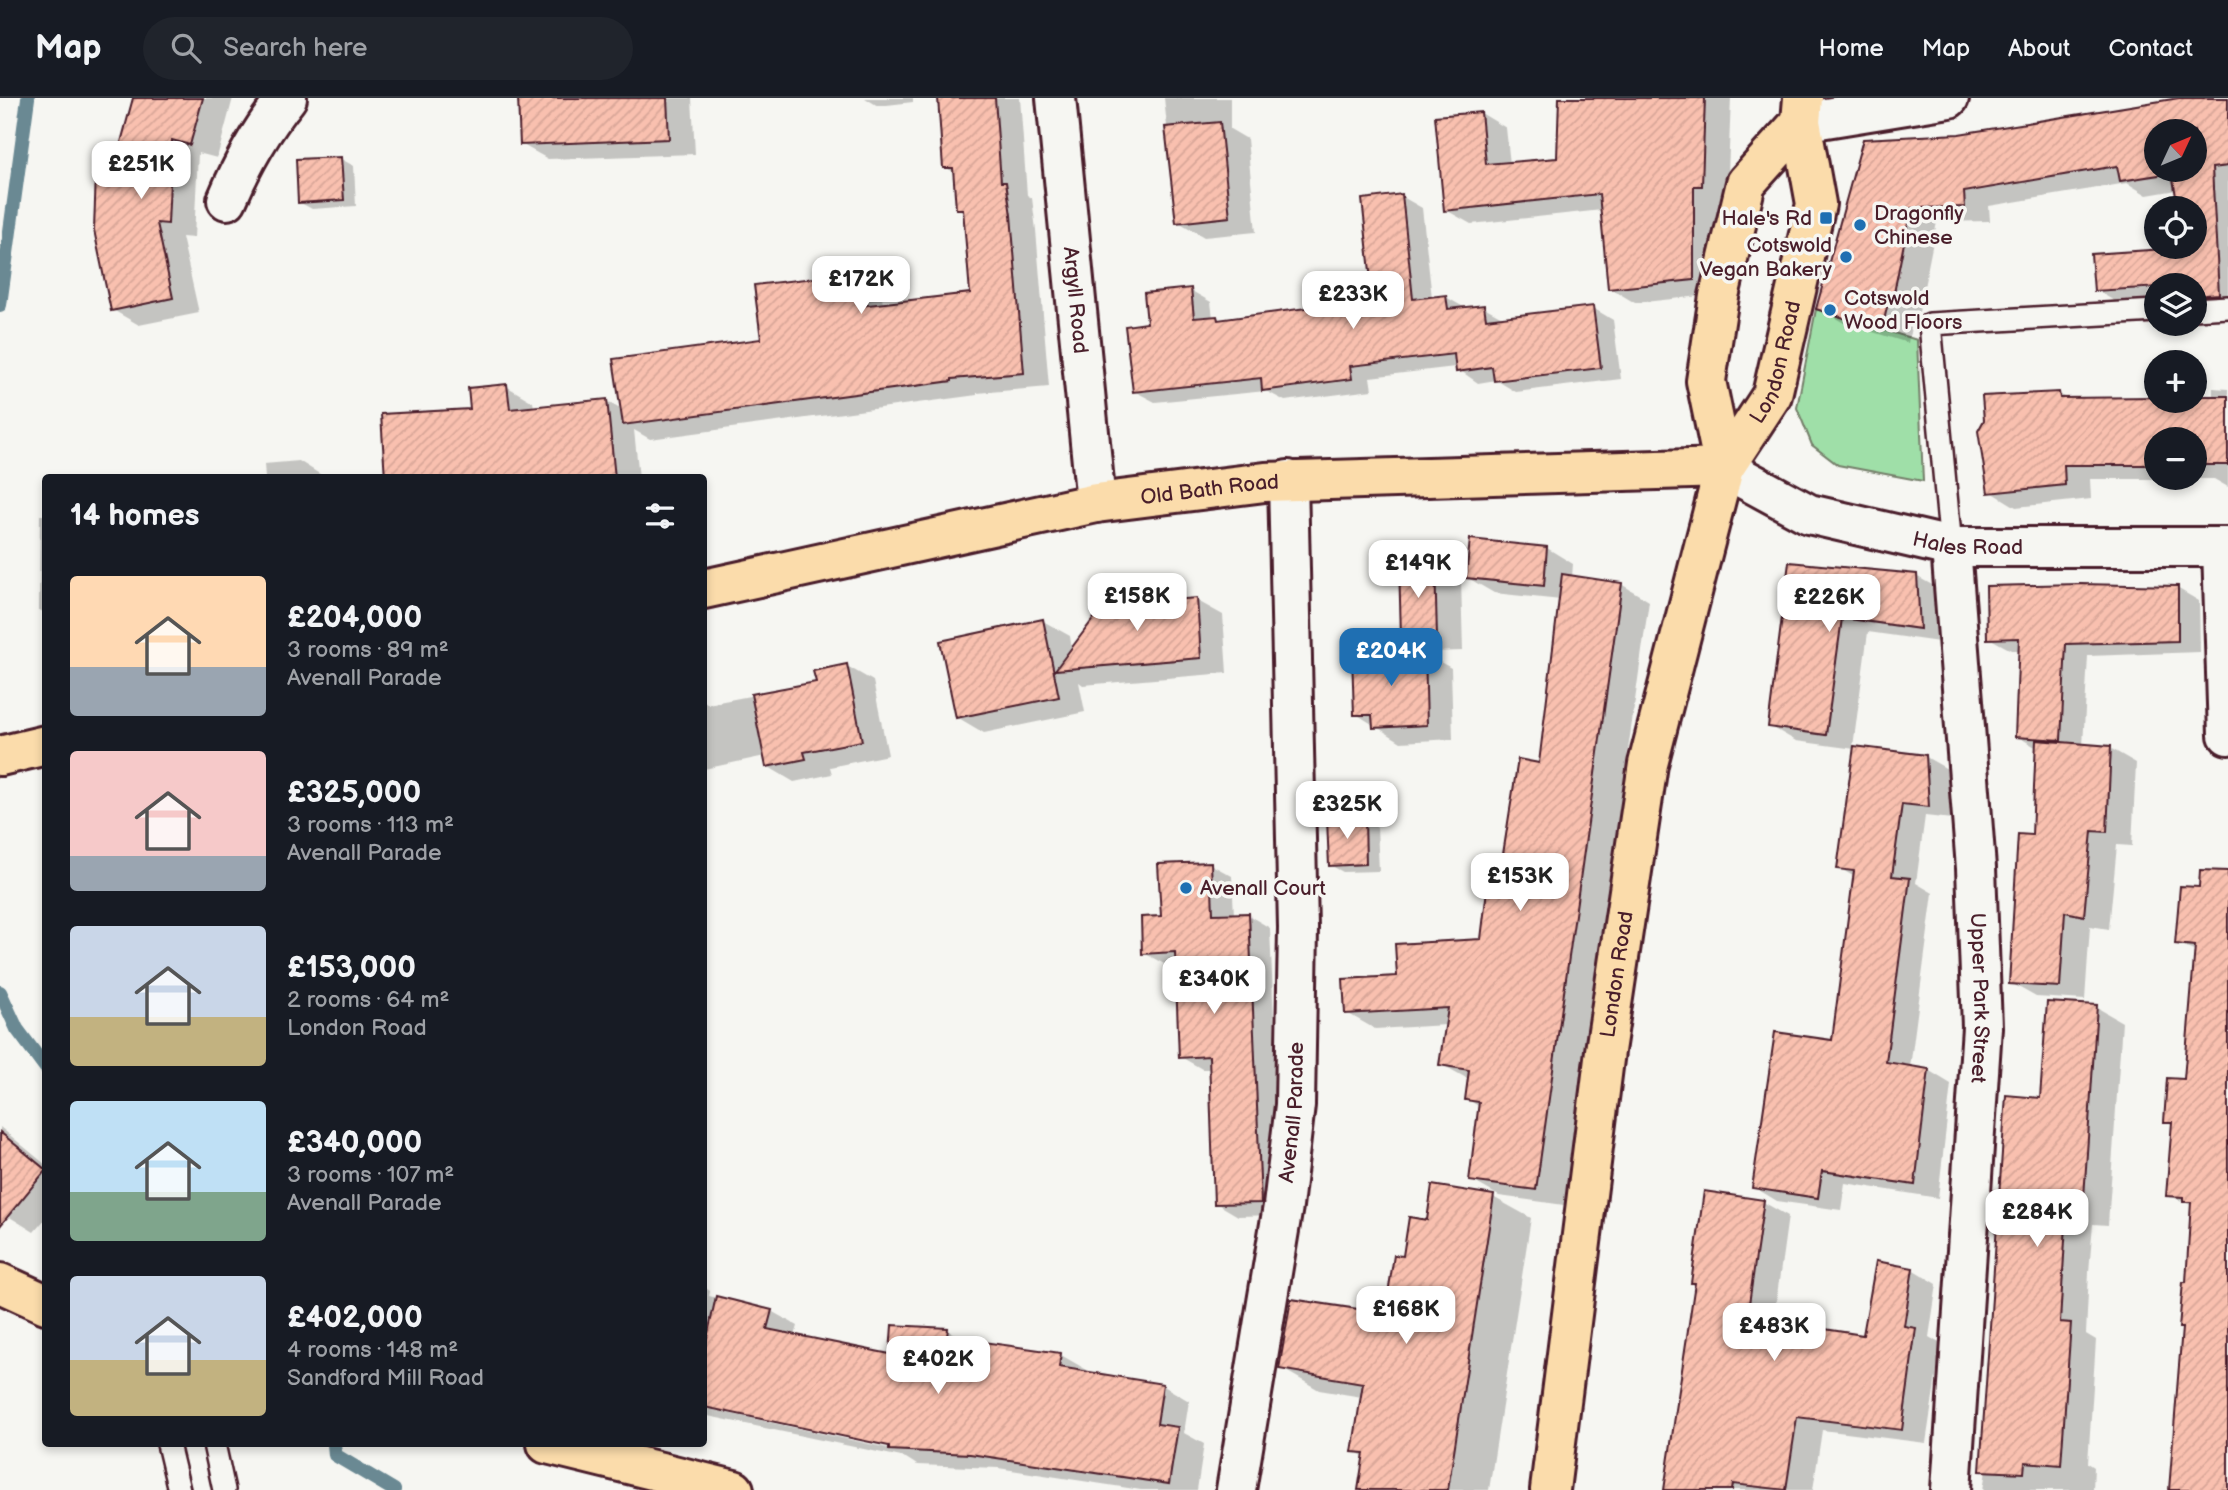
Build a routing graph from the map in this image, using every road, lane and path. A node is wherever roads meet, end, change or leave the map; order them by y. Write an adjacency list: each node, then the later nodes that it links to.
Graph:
1 (287, 98): 5 (street)
2 (1056, 98): 11 (street, Argyll Road)
3 (1949, 98): 4 (street)
4 (1802, 110): 9 (highway, London Road); 9 (highway, London Road)
5 (227, 200)
6 (2228, 307): 7 (lane)
7 (2207, 308)
8 (2144, 312): 12 (lane)
9 (1724, 468): 10 (highway, Old Bath Road); 12 (street, Hales Road); 27 (highway, London Road)
10 (1288, 480): 11 (highway, Old Bath Road); 26 (street, Avenall Parade)
11 (1096, 503): 14 (highway, Old Bath Road)
12 (1951, 547): 13 (street, Hales Road); 28 (street, Upper Park Street)
13 (2225, 548): 15 (street)
14 (707, 588)
15 (2228, 735)
16 (42, 746): 17 (highway)
17 (0, 757)
18 (0, 1283): 19 (highway)
19 (42, 1302)
20 (170, 1447): 23 (lane)
21 (215, 1447): 24 (lane)
22 (559, 1447): 25 (highway)
23 (179, 1490)
24 (224, 1490)
25 (734, 1490)
26 (1236, 1490)
27 (1550, 1490)
28 (1951, 1490)

